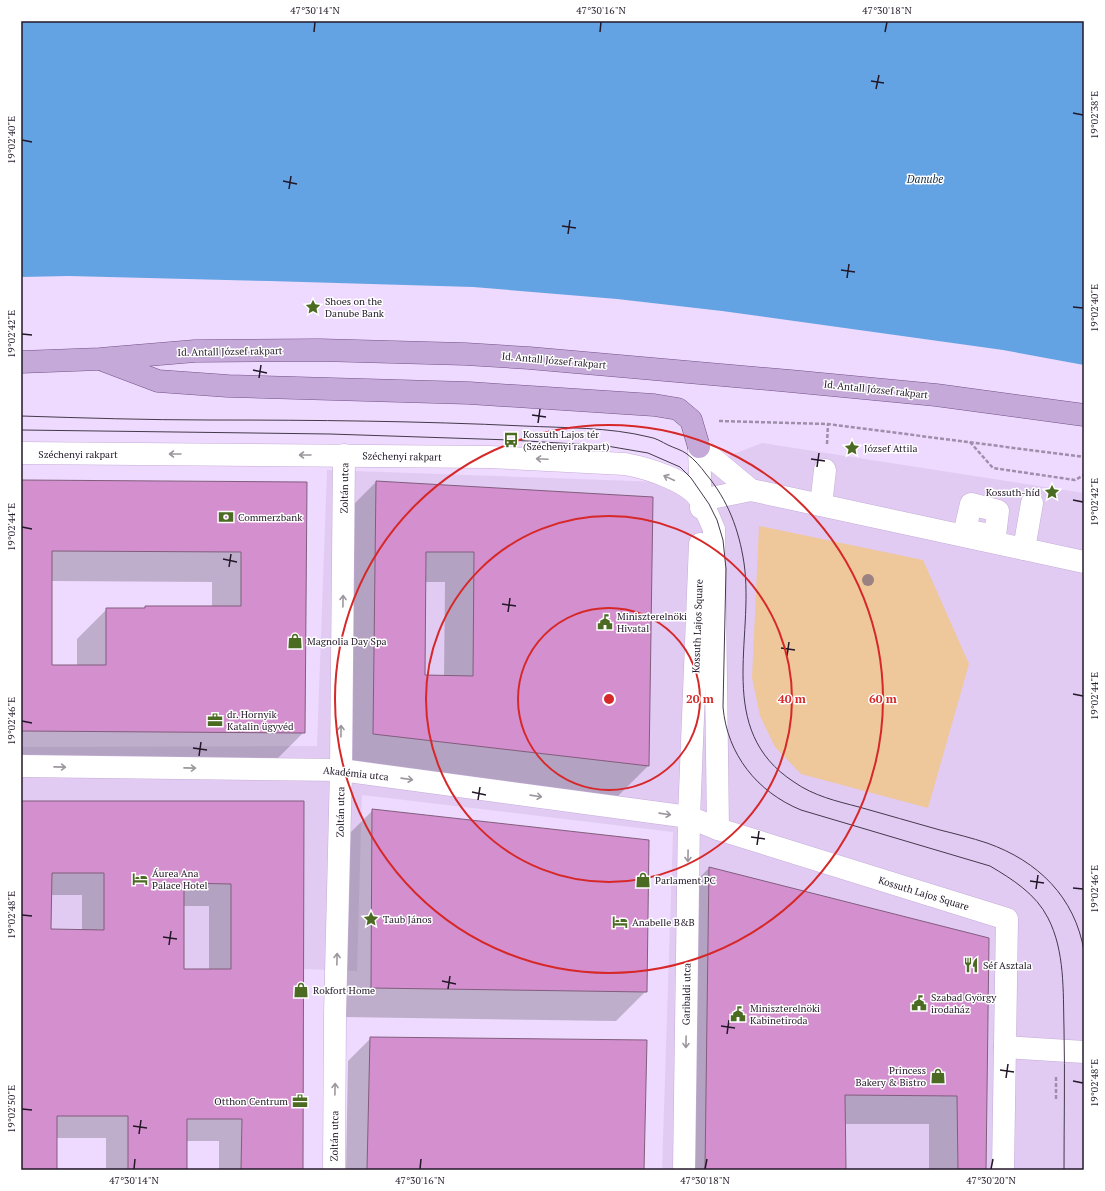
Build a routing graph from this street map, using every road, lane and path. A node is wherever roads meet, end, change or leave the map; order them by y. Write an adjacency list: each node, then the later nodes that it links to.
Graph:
1 (100, 359): 2 (main road, Id. Antall József rakpart); 3 (main road, Id. Antall József rakpart); 4 (main road)
2 (21, 362)
3 (1084, 415)
4 (691, 420): 5 (path); 6 (main road)
5 (970, 442): 9 (path); 11 (path)
6 (699, 447): 12 (street); 13 (street, Kossuth Lajos Square)
7 (21, 453): 8 (street, Széchenyi rakpart, one-way to 7)
8 (344, 455): 13 (street, Széchenyi rakpart, one-way to 8); 19 (street, Zoltán utca, one-way to 8)
9 (1084, 457)
10 (825, 470): 15 (street)
11 (1084, 475)
12 (751, 490): 13 (street); 15 (street)
13 (701, 500): 20 (street, Kossuth Lajos Square); 21 (street, Kossuth Lajos Square)
14 (1032, 503): 16 (street)
15 (821, 505): 16 (street)
16 (1024, 549): 17 (street)
17 (1084, 562)
18 (21, 766): 19 (street, Akadémia utca, one-way to 19)
19 (341, 770): 20 (street, Akadémia utca, one-way to 20); 24 (street, Zoltán utca, one-way to 19)
20 (689, 817): 21 (street, Kossuth Lajos Square); 25 (street, Garibaldi utca, one-way to 25)
21 (718, 828): 22 (street, Kossuth Lajos Square)
22 (1005, 1047): 23 (street); 26 (street, Kossuth Lajos Square)
23 (1084, 1052)
24 (334, 1170)
25 (684, 1170)
26 (1004, 1170)

